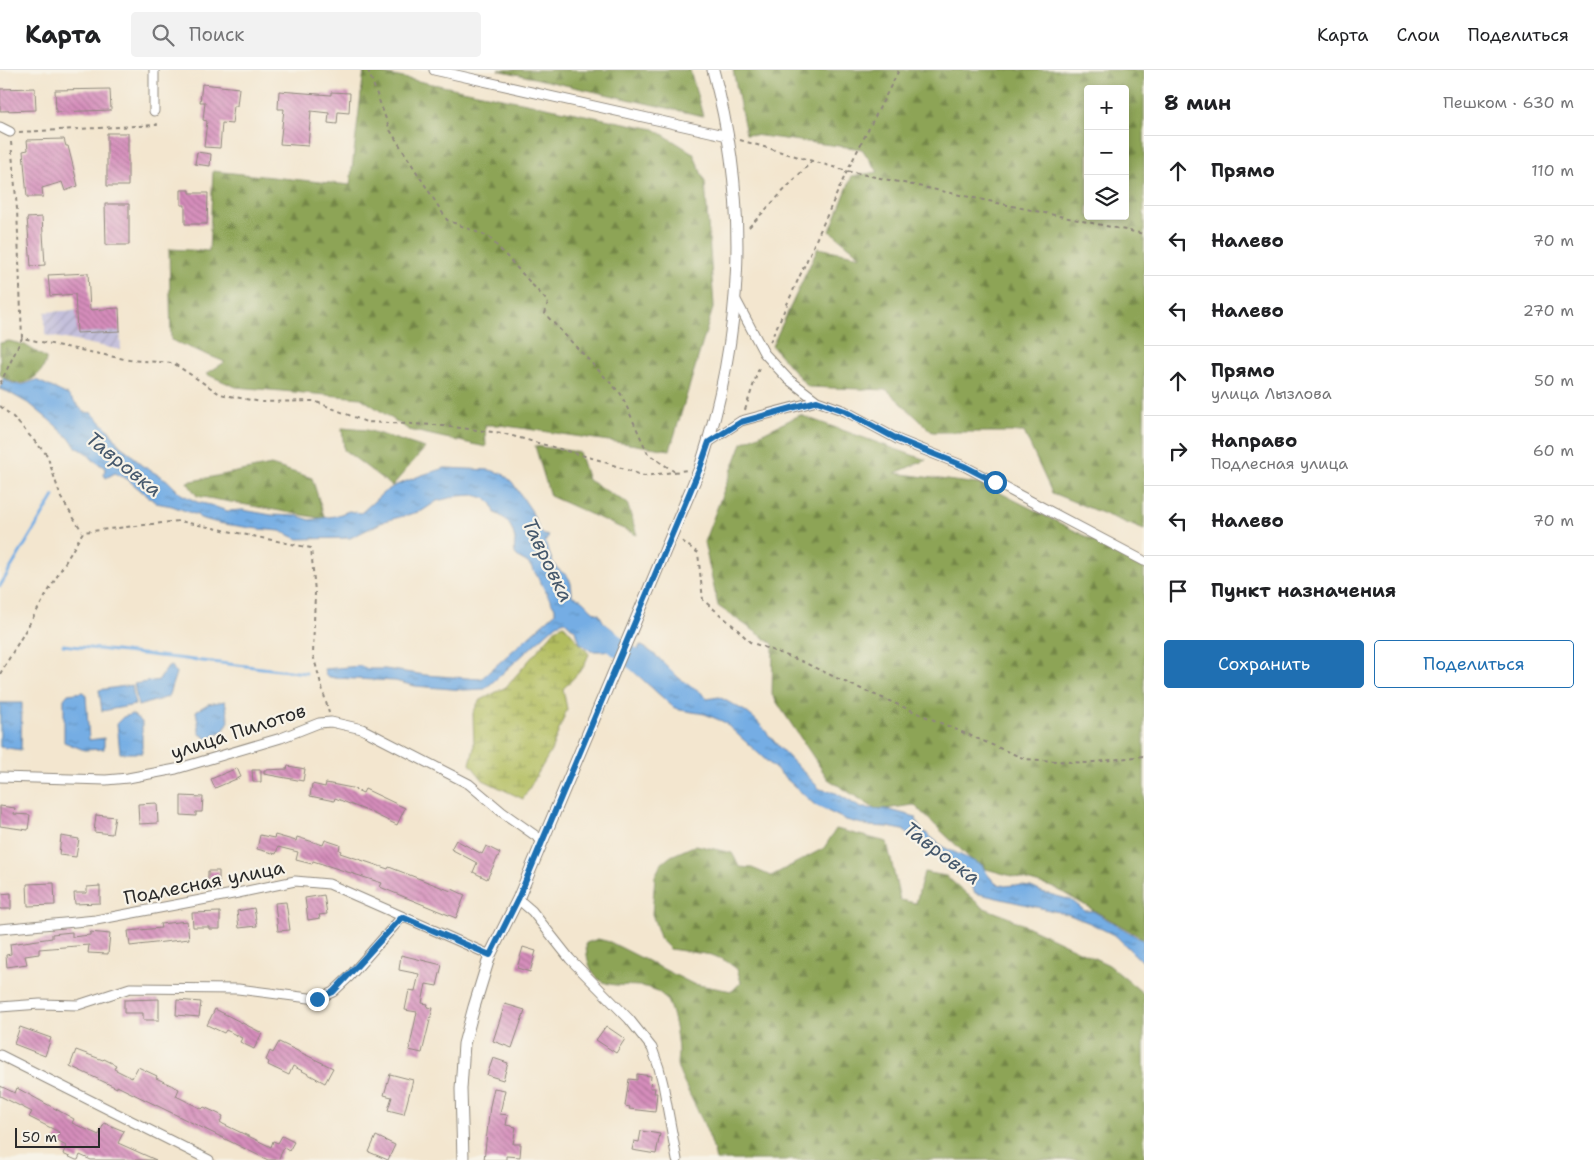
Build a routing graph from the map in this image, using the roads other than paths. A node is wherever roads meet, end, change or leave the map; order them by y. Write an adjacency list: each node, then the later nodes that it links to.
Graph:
1 (154, 70): 4 (street)
2 (434, 70): 7 (street)
3 (713, 70): 7 (street)
4 (154, 111)
5 (0, 127): 6 (street)
6 (10, 132)
7 (728, 136): 8 (street)
8 (736, 300): 9 (street); 10 (street)
9 (817, 401): 10 (street); 11 (street)
10 (709, 442): 13 (street)
11 (1144, 561)
12 (0, 777): 13 (street, улица Пилотов)
13 (542, 842): 14 (street)
14 (518, 899): 17 (street); 22 (street)
15 (402, 917): 16 (street, Подлесная улица); 17 (street, Подлесная улица); 18 (street)
16 (0, 928)
17 (490, 955): 21 (street)
18 (0, 1007)
19 (0, 1055): 20 (street)
20 (209, 1160)
21 (463, 1160)
22 (677, 1160)

